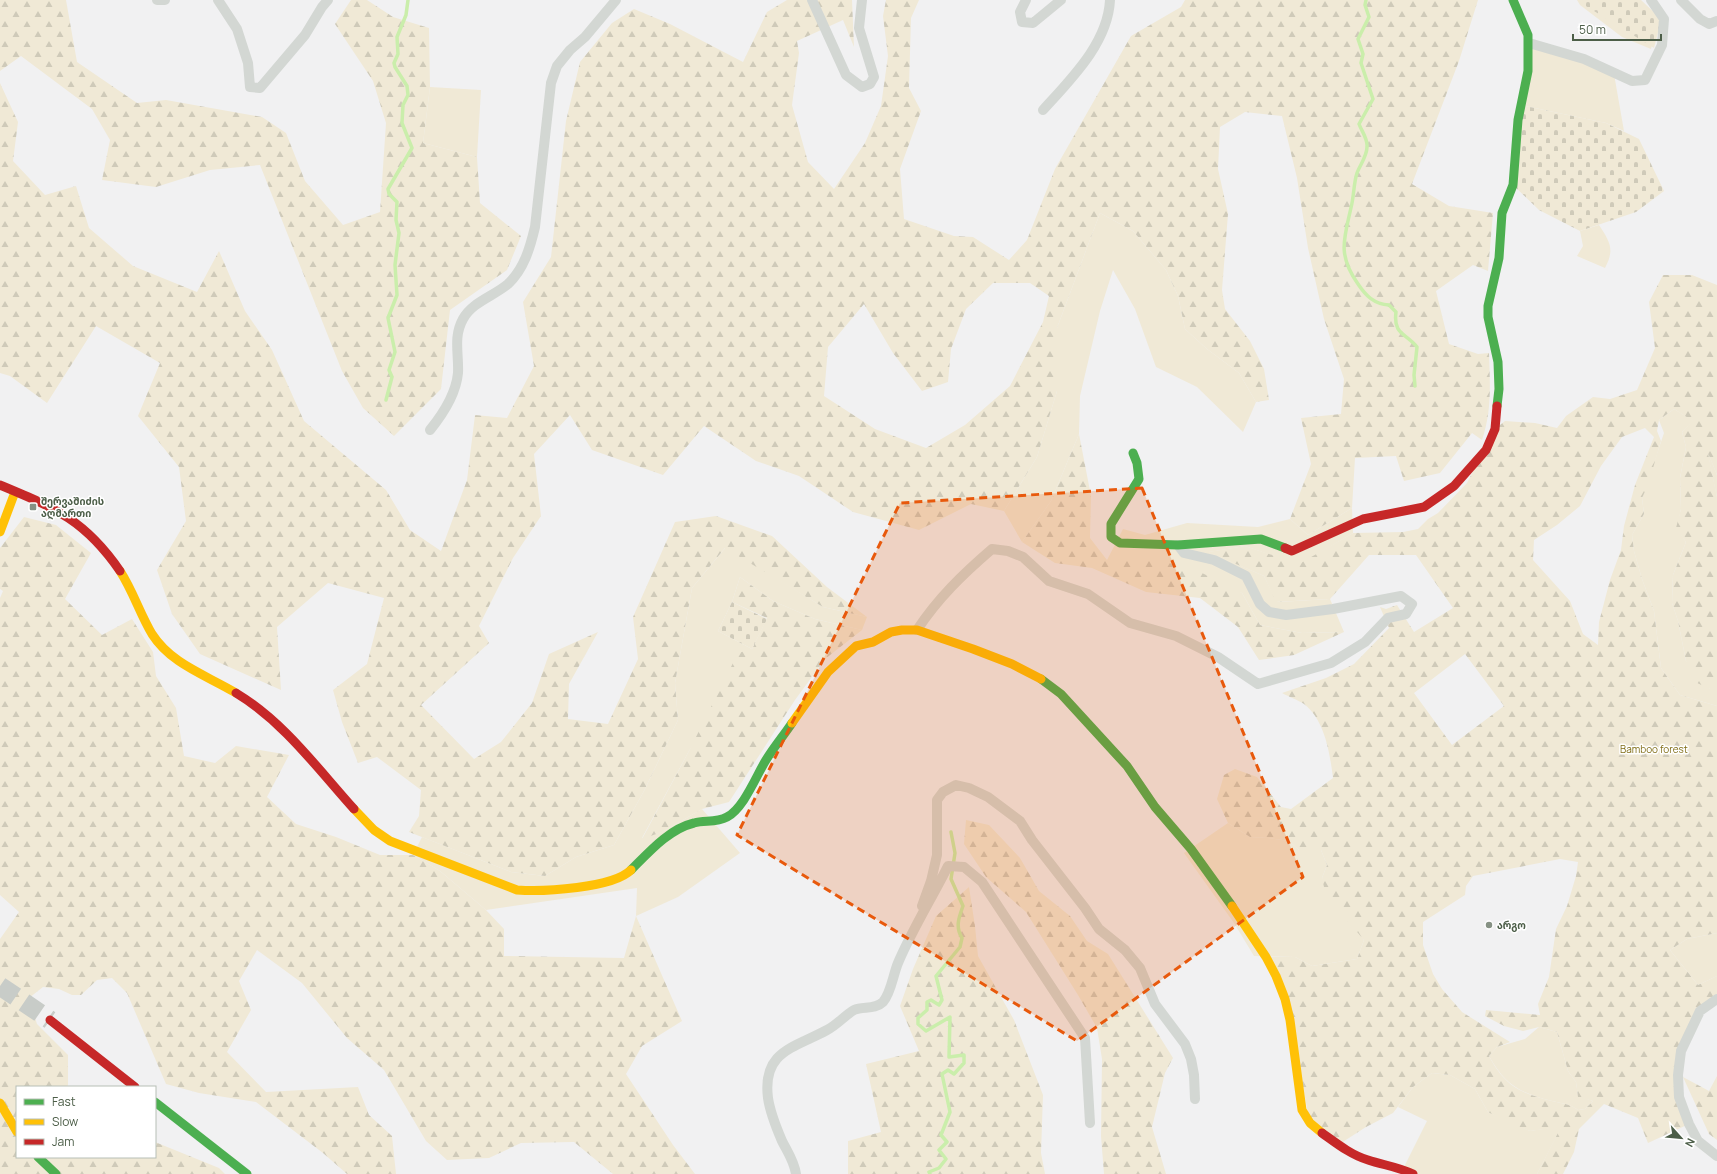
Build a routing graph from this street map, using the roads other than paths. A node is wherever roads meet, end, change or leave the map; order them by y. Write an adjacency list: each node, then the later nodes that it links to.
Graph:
1 (157, 0): 2 (street)
2 (165, 0)
3 (218, 0): 4 (street)
4 (328, 0)
5 (616, 0): 17 (street)
6 (812, 0): 7 (street)
7 (862, 0)
8 (1026, 0): 9 (street)
9 (1061, 0)
10 (1110, 0): 16 (street)
11 (1513, 0): 15 (main road)
12 (1651, 0): 15 (street)
13 (1681, 0): 14 (street)
14 (1717, 21)
15 (1529, 43): 22 (main road)
16 (1043, 110)
17 (430, 430)
18 (1133, 453): 22 (main road)
19 (0, 485): 20 (main road)
20 (15, 492): 21 (main road); 23 (main road)
21 (0, 532)
22 (1178, 545): 23 (street)
23 (917, 630): 38 (main road)
24 (908, 944): 28 (street); 31 (street); 37 (street)
25 (1717, 999): 33 (street)
26 (50, 1020): 27 (main road)
27 (135, 1086)
28 (1195, 1099)
29 (0, 1103): 32 (main road)
30 (156, 1103): 36 (main road)
31 (1090, 1123)
32 (16, 1130)
33 (1717, 1156)
34 (39, 1158): 35 (main road)
35 (56, 1174)
36 (247, 1174)
37 (796, 1174)
38 (1413, 1174)

